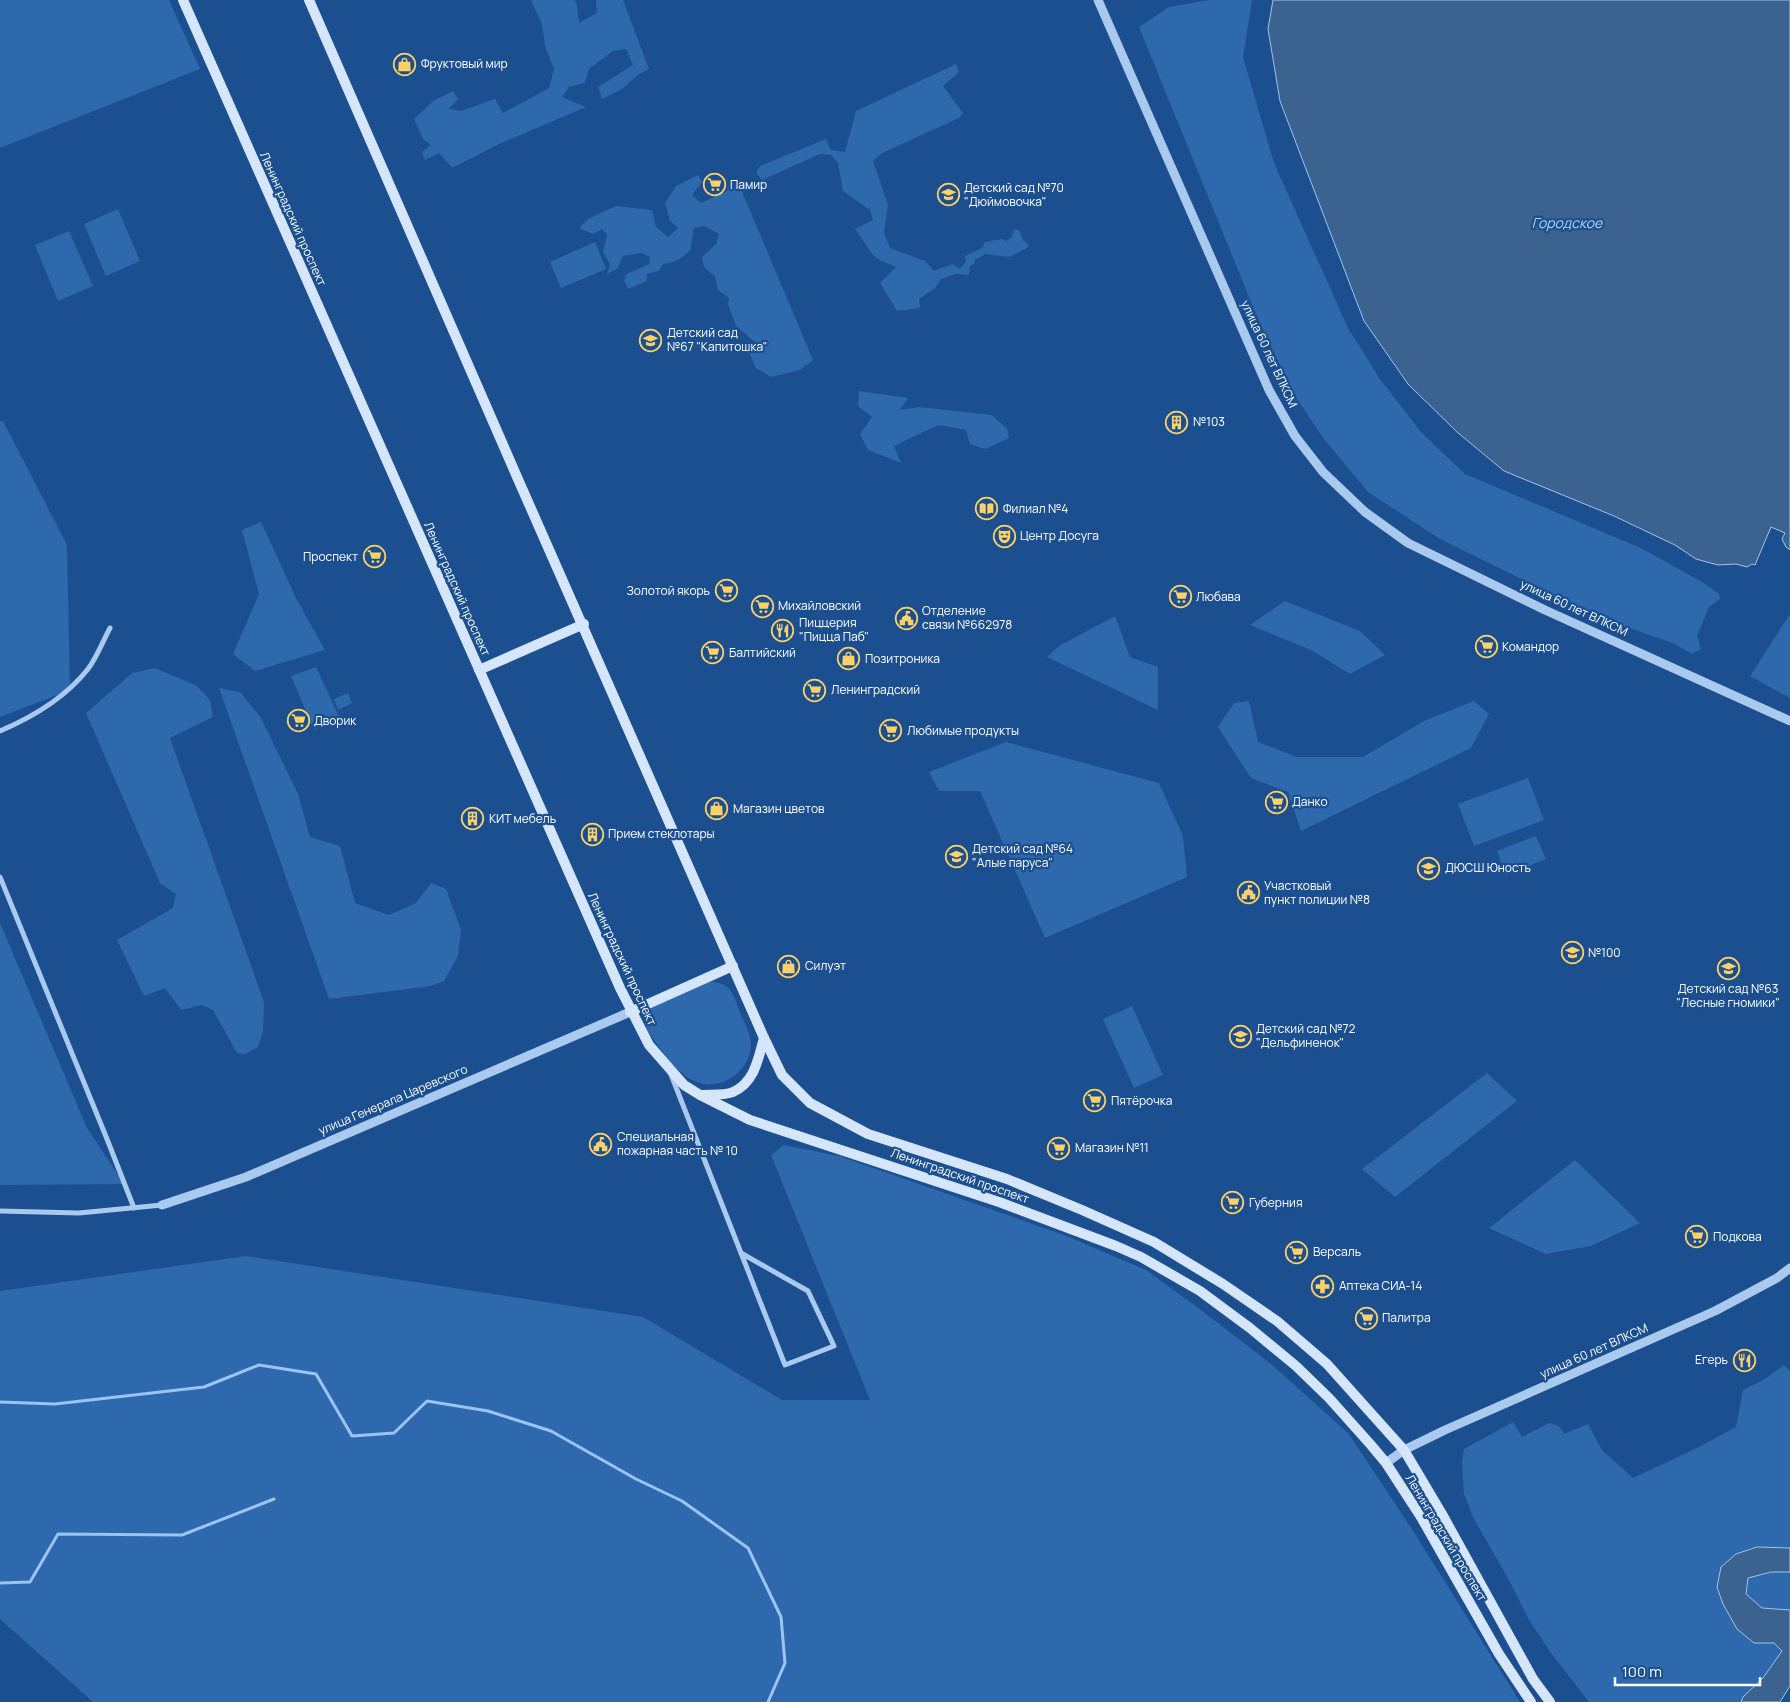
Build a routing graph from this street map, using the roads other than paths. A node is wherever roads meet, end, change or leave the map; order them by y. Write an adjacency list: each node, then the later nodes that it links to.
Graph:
1 (183, 0): 6 (main road, Ленинградский проспект)
2 (309, 0): 4 (main road, Ленинградский проспект)
3 (1098, 0): 7 (street, улица 60 лет ВЛКСМ)
4 (584, 624): 6 (main road); 10 (main road, Ленинградский проспект)
5 (110, 628): 8 (street)
6 (479, 670): 11 (main road, Ленинградский проспект)
7 (1787, 719)
8 (0, 731)
9 (0, 876): 16 (street)
10 (733, 966): 11 (main road); 12 (main road, Ленинградский проспект)
11 (630, 1012): 13 (main road, Ленинградский проспект); 15 (street, улица Генерала Царевского)
12 (764, 1038): 14 (main road); 20 (main road, Ленинградский проспект)
13 (669, 1070): 14 (main road, Ленинградский проспект); 18 (street)
14 (700, 1095): 21 (main road, Ленинградский проспект)
15 (162, 1205): 16 (street)
16 (134, 1208): 17 (street)
17 (0, 1211)
18 (741, 1253): 18 (street)
19 (1790, 1268): 20 (street, улица 60 лет ВЛКСМ)
20 (1404, 1450): 21 (street, улица 60 лет ВЛКСМ); 23 (main road, Ленинградский проспект)
21 (1386, 1463): 22 (main road, Ленинградский проспект)
22 (1531, 1702)
23 (1550, 1702)

